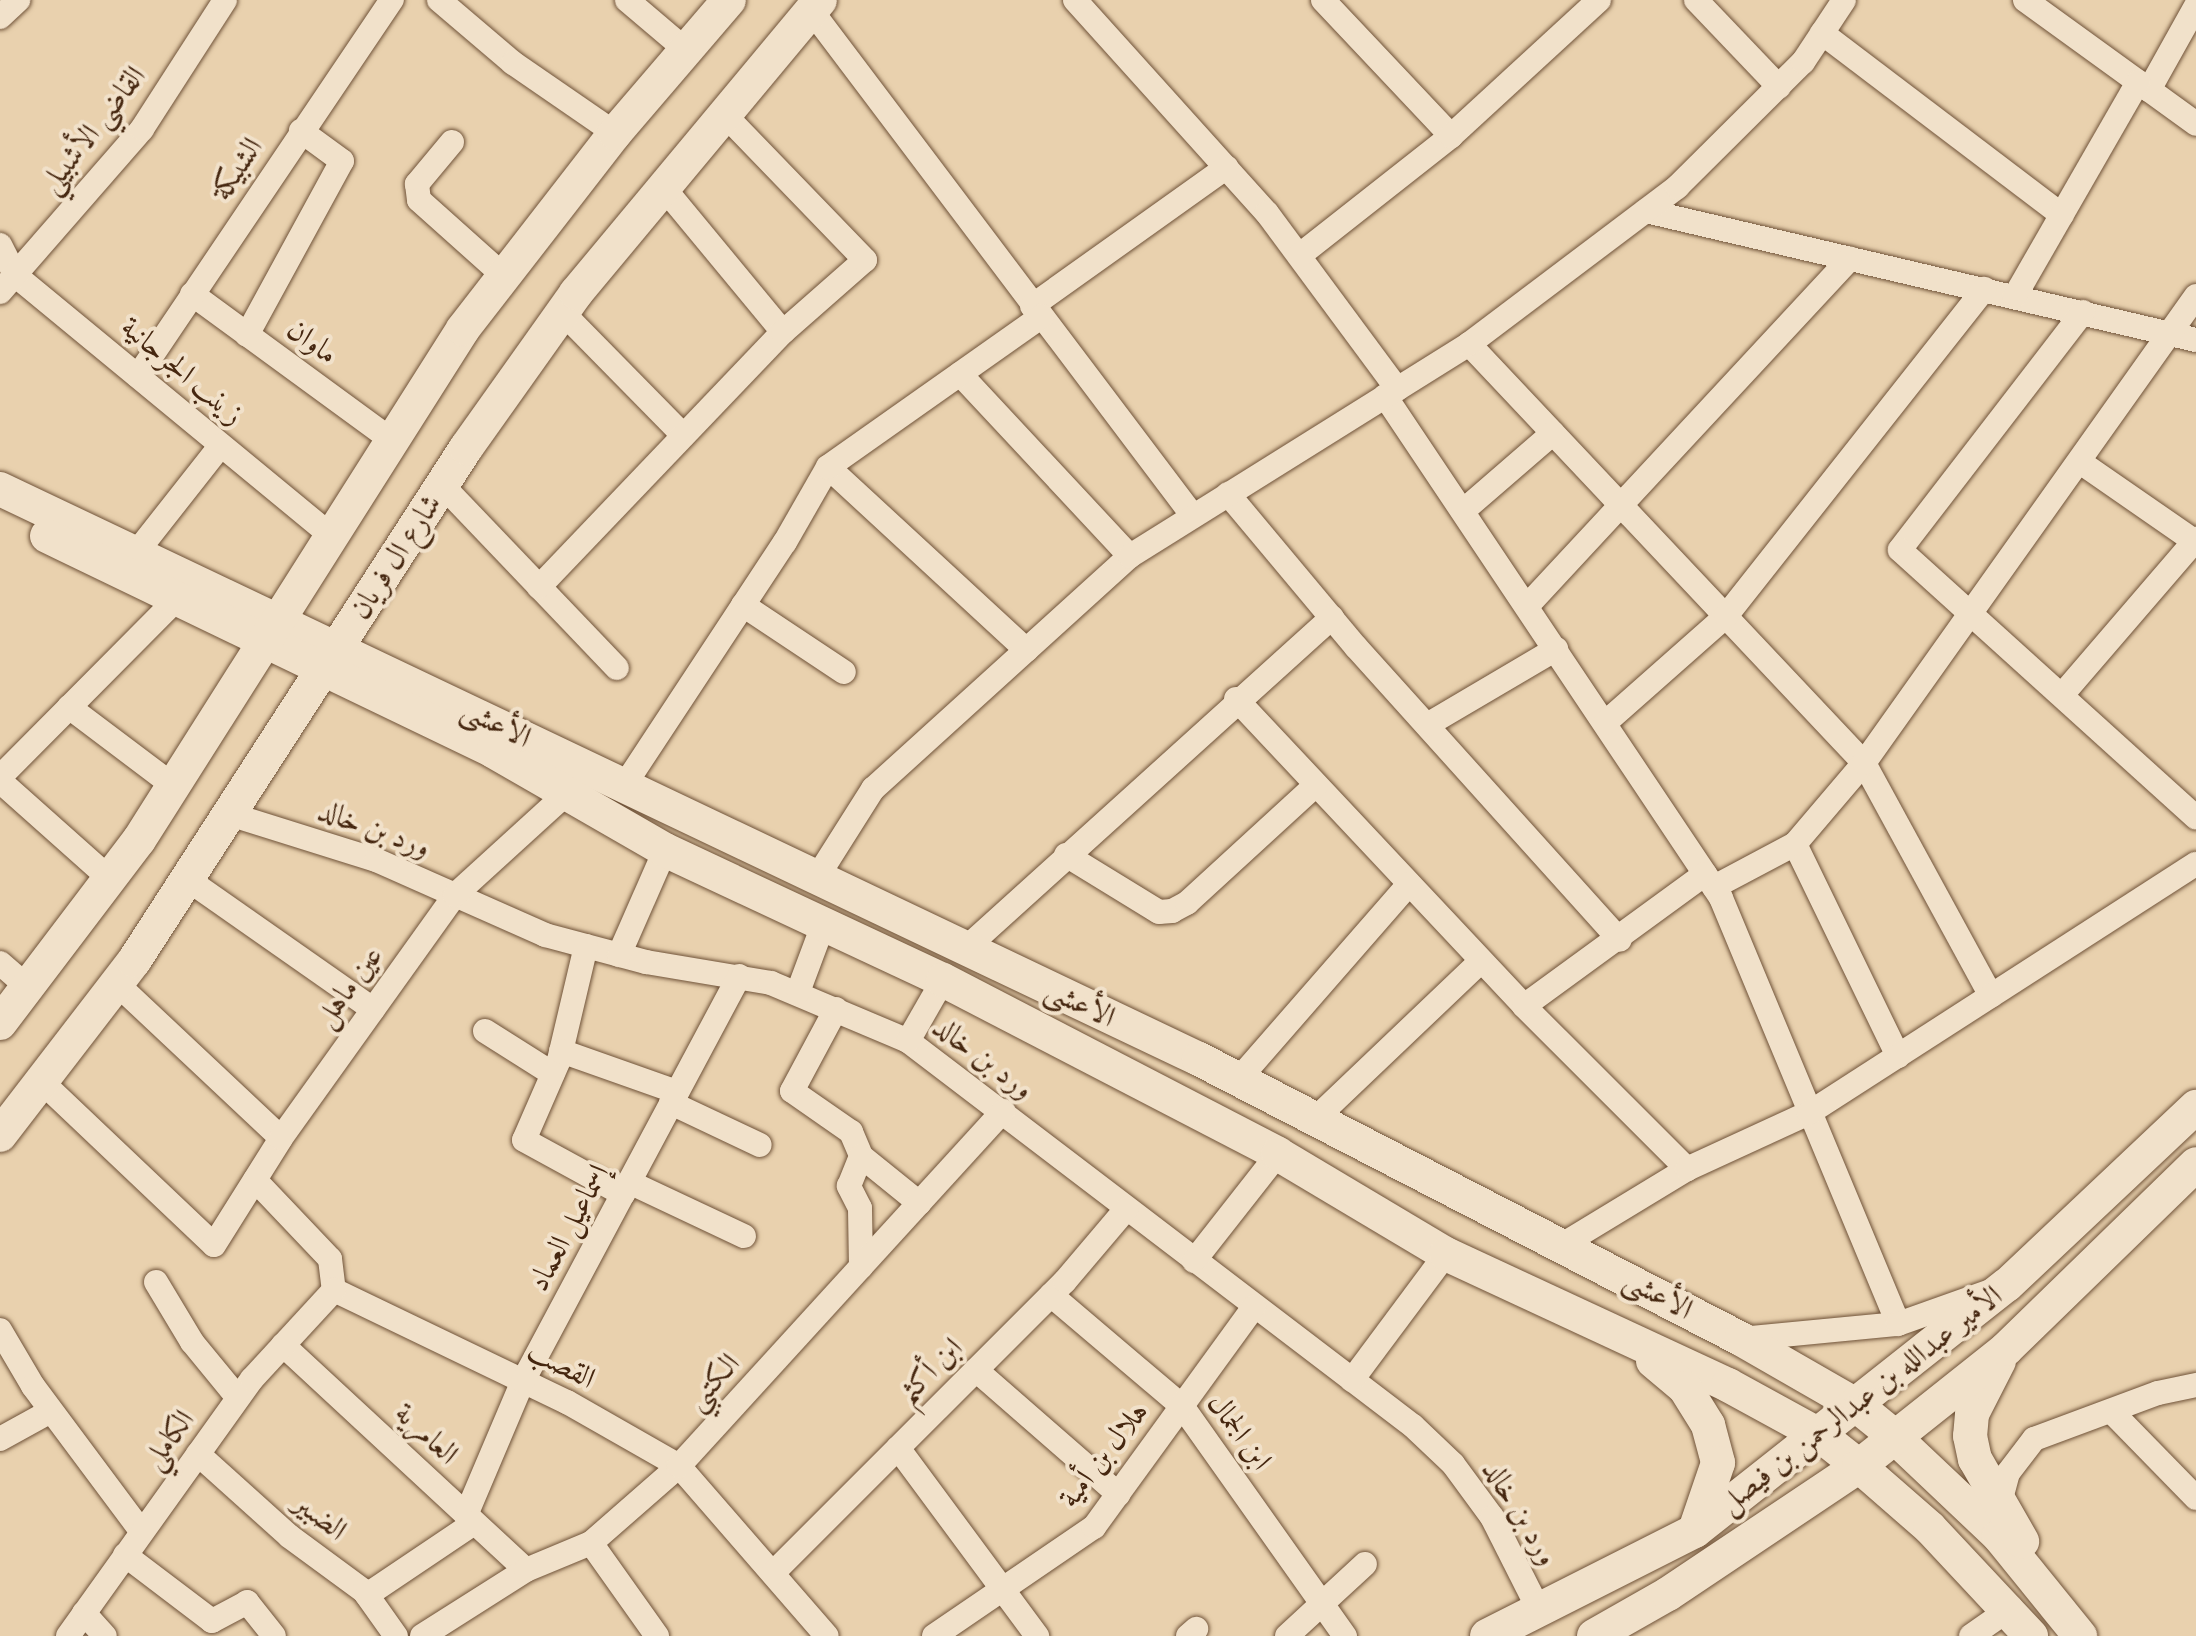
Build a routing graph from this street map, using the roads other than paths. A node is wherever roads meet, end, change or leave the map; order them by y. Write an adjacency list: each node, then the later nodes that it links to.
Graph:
1 (225, 0): 32 (street, القاضي الأشبيلي)
2 (392, 0): 20 (street, الشبيكة)
3 (439, 0): 21 (street)
4 (627, 0): 15 (street)
5 (729, 0): 15 (main road, شارع ال فريان)
6 (1075, 0): 24 (street)
7 (1599, 0): 22 (street)
8 (1696, 0): 17 (street)
9 (1844, 0): 14 (street)
10 (2025, 0): 16 (street)
11 (1326, 1): 22 (street)
12 (816, 5): 18 (main road, شارع ال فريان); 37 (street)
13 (2196, 6): 16 (street)
14 (1822, 33): 17 (street); 27 (street)
15 (686, 50): 21 (main road, شارع ال فريان)
16 (2144, 86): 19 (street); 27 (street)
17 (1779, 87): 26 (street)
18 (724, 114): 25 (main road, شارع ال فريان); 40 (street)
19 (2196, 124)
20 (301, 131): 34 (street, الشبيكة); 41 (street)
21 (615, 133): 31 (main road, شارع ال فريان)
22 (1451, 136): 29 (street)
23 (452, 142): 31 (street)
24 (1227, 167): 29 (street); 37 (street)
25 (663, 187): 38 (main road, شارع ال فريان); 40 (street)
26 (1646, 211): 30 (street); 43 (street)
27 (2062, 215): 35 (street)
28 (0, 245): 32 (street, زينب الجرجانية)
29 (1300, 255): 46 (street)
30 (1850, 258): 33 (street); 56 (street)
31 (504, 276): 49 (main road, شارع ال فريان)
32 (8, 284): 45 (street, زينب الجرجانية)
33 (1984, 289): 35 (street); 69 (street)
34 (192, 294): 41 (street, ماوان); 45 (street, الشبيكة)
35 (2015, 296): 39 (street)
36 (2196, 296): 42 (street)
37 (1037, 311): 44 (street); 59 (street)
38 (562, 312): 48 (street); 53 (main road, شارع ال فريان)
39 (2083, 312): 42 (street); 68 (street)
40 (783, 332): 48 (street)
41 (247, 335): 49 (street, ماوان)
42 (2184, 336): 51 (street)
43 (1469, 344): 46 (street); 47 (street)
44 (960, 374): 52 (street); 63 (street)
45 (138, 376): 50 (street, زينب الجرجانية)
46 (1391, 392): 55 (street); 57 (street)
47 (1553, 433): 56 (street); 57 (street)
48 (683, 435): 64 (street)
49 (394, 442): 60 (main road, شارع ال فريان)
50 (221, 445): 60 (street, زينب الجرجانية); 62 (street)
51 (2080, 462): 61 (street); 68 (street)
52 (828, 467): 66 (street); 73 (street)
53 (442, 485): 64 (street); 74 (main road, شارع ال فريان)
54 (0, 489): 62 (main road, الأعشى)
55 (1228, 494): 59 (street); 70 (street)
56 (1619, 503): 67 (street); 69 (street)
57 (1463, 511): 67 (street)
58 (0, 513): 65 (main road, الأعشى)
59 (1193, 516): 63 (street)
60 (334, 538): 71 (main road, شارع ال فريان)
61 (2195, 540): 77 (street)
62 (136, 553): 71 (main road, الأعشى)
63 (1130, 556): 73 (street)
64 (539, 587): 75 (street)
65 (175, 601): 71 (main road, الأعشى); 79 (street)
66 (743, 605): 76 (street); 86 (street)
67 (1528, 605): 72 (street)
68 (1972, 613): 77 (street); 82 (street)
69 (1726, 616): 80 (street); 82 (street)
70 (1332, 618): 78 (street); 81 (street)
71 (273, 633): 74 (main road, الأعشى); 85 (main road, شارع ال فريان)
72 (1556, 649): 80 (street); 81 (street)
73 (1026, 650): 96 (street)
74 (329, 659): 86 (main road, الأعشى); 87 (main road, الأعشى); 88 (main road, شارع ال فريان)
75 (617, 668)
76 (844, 672)
77 (2062, 695): 89 (street)
78 (1236, 699): 84 (street); 92 (street)
79 (69, 707): 83 (street); 85 (street)
80 (1605, 723): 97 (street)
81 (1427, 725): 101 (street)
82 (1864, 763): 90 (street); 112 (street)
83 (0, 779): 94 (street)
84 (1316, 785): 92 (street); 98 (street)
85 (174, 786): 94 (main road, شارع ال فريان)
86 (624, 786): 96 (main road, الأعشى)
87 (568, 792): 91 (main road, الأعشى); 99 (street, عين ماهل)
88 (229, 814): 95 (main road, شارع ال فريان); 99 (street, ورد بن خالد)
89 (2196, 817)
90 (1795, 844): 97 (street); 119 (street)
91 (665, 850): 100 (main road, الأعشى); 104 (street)
92 (1066, 855): 103 (street)
93 (2196, 864): 112 (street)
94 (110, 879): 110 (main road, شارع ال فريان)
95 (187, 879): 109 (main road, شارع ال فريان); 114 (street)
96 (816, 879): 103 (main road, الأعشى)
97 (1709, 881): 101 (street); 126 (street)
98 (1409, 884): 105 (street); 121 (street)
99 (455, 895): 102 (street, ورد بن خالد); 114 (street, عين ماهل)
100 (823, 925): 108 (main road, الأعشى); 111 (street)
101 (1620, 940): 113 (street)
102 (586, 946): 104 (street, ورد بن خالد); 120 (street)
103 (964, 950): 121 (main road, الأعشى)
104 (619, 955): 107 (street, ورد بن خالد)
105 (1481, 961): 113 (street); 127 (street)
106 (0, 963): 110 (street)
107 (739, 976): 111 (street, ورد بن خالد); 123 (street, إسماعيل العماد)
108 (943, 980): 118 (street); 131 (main road, الأعشى)
109 (116, 983): 122 (main road, شارع ال فريان); 129 (street)
110 (28, 987): 116 (main road, شارع ال فريان)
111 (798, 992): 115 (street, ورد بن خالد)
112 (1991, 996): 119 (street)
113 (1524, 1006): 134 (street)
114 (373, 1009): 129 (street, عين ماهل)
115 (836, 1009): 118 (street, ورد بن خالد); 132 (street)
116 (0, 1023)
117 (485, 1031): 120 (street)
118 (908, 1041): 125 (street, ورد بن خالد)
119 (1898, 1056): 126 (street)
120 (557, 1062): 123 (street); 136 (street)
121 (1238, 1080): 127 (main road, الأعشى)
122 (41, 1081): 128 (main road, شارع ال فريان); 135 (street, عين ماهل)
123 (674, 1098): 130 (street); 136 (street, إسماعيل العماد)
124 (2196, 1107): 145 (main road, الأمير عبدالله بن عبدالرحمن بن فيصل)
125 (1003, 1111): 137 (street, الكتبي); 138 (street, ورد بن خالد)
126 (1809, 1113): 134 (street); 150 (street)
127 (1313, 1121): 140 (main road, الأعشى)
128 (0, 1135)
129 (281, 1138): 135 (street, عين ماهل)
130 (760, 1145)
131 (1278, 1154): 141 (main road, الأعشى); 142 (street)
132 (861, 1156): 137 (street); 143 (street)
133 (2196, 1164): 154 (main road, الأمير عبدالله بن عبدالرحمن بن فيصل)
134 (1687, 1169): 140 (street)
135 (255, 1180): 146 (street)
136 (626, 1188): 139 (street); 157 (street, إسماعيل العماد)
137 (919, 1203): 143 (street, الكتبي)
138 (1126, 1209): 142 (street, ورد بن خالد); 147 (street, ابن أكثم)
139 (744, 1236)
140 (1562, 1245): 152 (main road, الأعشى)
141 (1446, 1254): 149 (main road, الأعشى); 156 (street)
142 (1194, 1261): 148 (street, ورد بن خالد)
143 (861, 1267): 169 (street, الكتبي)
144 (156, 1282): 159 (street)
145 (2007, 1285): 150 (street); 160 (main road, الأمير عبدالله بن عبدالرحمن بن فيصل)
146 (334, 1290): 153 (street, الكاملي); 157 (street, القصب)
147 (1051, 1295): 155 (street, ابن أكثم); 161 (street, ابن الجمال)
148 (1254, 1307): 156 (street, ورد بن خالد); 161 (street, هلال بن أمية)
149 (1587, 1316): 164 (main road, الأعشى); 175 (main road)
150 (1898, 1324): 152 (street)
151 (0, 1330): 162 (street)
152 (1741, 1339): 160 (main road, الأعشى)
153 (283, 1345): 159 (street, الكاملي); 174 (street, العامرية)
154 (2006, 1349): 165 (main road, الأمير عبدالله بن عبدالرحمن بن فيصل); 173 (main road)
155 (976, 1370): 167 (street, ابن أكثم); 171 (street)
156 (1352, 1380): 187 (street, ورد بن خالد)
157 (523, 1381): 169 (street, القصب); 174 (street, إسماعيل العماد)
158 (2196, 1385): 163 (street)
159 (238, 1398): 168 (street, الكاملي)
160 (1856, 1405): 164 (main road, الأمير عبدالله بن عبدالرحمن بن فيصل); 165 (main road, الأعشى)
161 (1182, 1406): 171 (street, هلال بن أمية); 185 (street, ابن الجمال)
162 (51, 1411): 166 (street); 176 (street)
163 (2112, 1412): 172 (street); 173 (street)
164 (1821, 1436): 170 (main road, الأعشى); 175 (main road, الأمير عبدالله بن عبدالرحمن بن فيصل)
165 (1895, 1437): 170 (main road, الأمير عبدالله بن عبدالرحمن بن فيصل); 177 (main road, الأعشى)
166 (0, 1439)
167 (898, 1448): 182 (street, ابن أكثم); 183 (street)
168 (198, 1454): 176 (street, الكاملي); 184 (street, الضبير)
169 (679, 1466): 178 (street, الكتبي); 182 (street, القصب)
170 (1859, 1466): 186 (main road, الأعشى); 202 (main road, الأمير عبدالله بن عبدالرحمن بن فيصل)
171 (1118, 1494): 183 (street, هلال بن أمية)
172 (2196, 1498)
173 (1998, 1502): 177 (street); 189 (main road)
174 (470, 1519): 181 (street, العامرية); 184 (street)
175 (1695, 1531): 187 (main road, الأمير عبدالله بن عبدالرحمن بن فيصل)
176 (142, 1532): 179 (street, الكاملي)
177 (1999, 1536): 189 (main road, الأعشى)
178 (591, 1543): 181 (street, الكتبي); 195 (street)
179 (125, 1555): 188 (street, الكاملي); 192 (street)
180 (1365, 1564): 185 (street)
181 (526, 1570): 194 (street, الكتبي)
182 (773, 1573): 196 (street, القصب)
183 (1003, 1589): 197 (street, هلال بن أمية); 198 (street)
184 (367, 1595): 193 (street, الضبير)
185 (1321, 1602): 199 (street); 200 (street, ابن الجمال)
186 (2011, 1608): 203 (street); 204 (main road, الأعشى)
187 (1539, 1610): 201 (main road, الأمير عبدالله بن عبدالرحمن بن فيصل)
188 (84, 1613): 190 (street, الكاملي); 191 (street)
189 (2079, 1635)
190 (68, 1636)
191 (105, 1636)
192 (274, 1636)
193 (396, 1636)
194 (422, 1636)
195 (657, 1636)
196 (827, 1636)
197 (934, 1636)
198 (1037, 1636)
199 (1287, 1636)
200 (1345, 1636)
201 (1487, 1636)
202 (1594, 1636)
203 (1971, 1636)
204 (2031, 1636)

